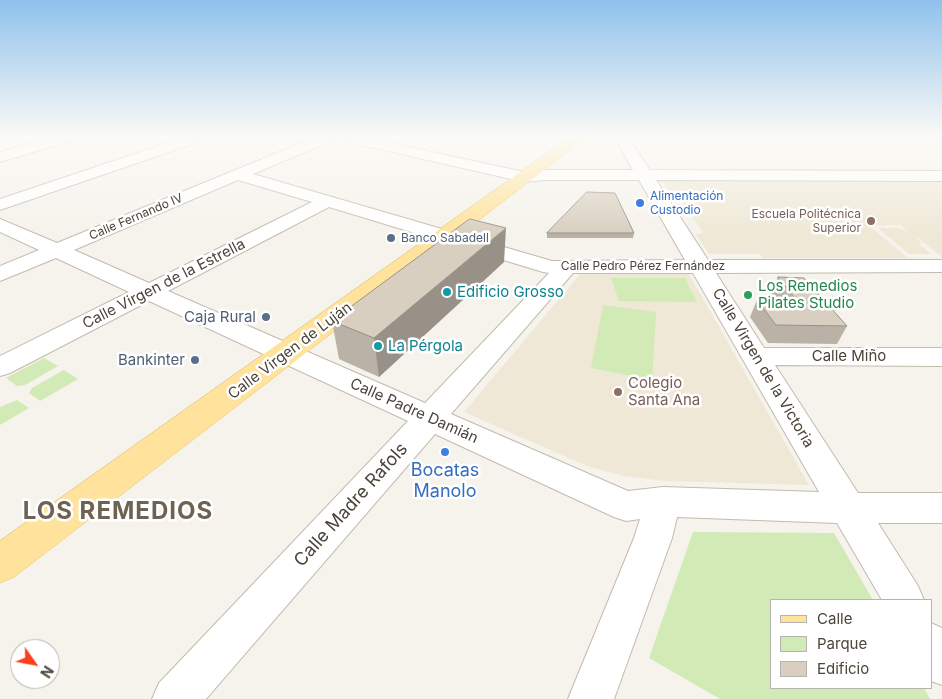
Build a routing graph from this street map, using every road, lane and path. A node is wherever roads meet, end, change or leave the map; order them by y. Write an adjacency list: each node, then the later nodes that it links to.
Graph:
1 (104, 170): 11 (street)
2 (251, 170): 6 (street, Calle Fernando IV)
3 (491, 170): 9 (street)
4 (534, 170): 9 (main road, Calle Virgen de Luján)
5 (642, 170): 7 (street, Calle Virgen de la Victoria)
6 (238, 175): 10 (street, Calle Pedro Pérez Fernández); 14 (street, Calle Fernando IV)
7 (645, 175): 8 (street); 9 (street); 16 (street, Calle Virgen de la Victoria)
8 (942, 176)
9 (524, 177): 13 (main road, Calle Virgen de Luján)
10 (328, 201): 13 (street, Calle Pedro Pérez Fernández); 19 (street, Calle Virgen de la Estrella)
11 (0, 205)
12 (0, 225): 14 (street, Calle Padre Damián)
13 (445, 236): 15 (street, Calle Pedro Pérez Fernández); 20 (main road, Calle Virgen de Luján)
14 (56, 250): 18 (street, Calle Fernando IV); 19 (street, Calle Padre Damián)
15 (567, 266): 16 (street, Calle Pedro Pérez Fernández); 24 (street, Calle Madre Rafols)
16 (700, 266): 17 (street, Calle Pedro Pérez Fernández); 21 (street, Calle Virgen de la Victoria)
17 (942, 266)
18 (0, 274)
19 (150, 293): 20 (street, Calle Padre Damián); 23 (street, Calle Virgen de la Estrella)
20 (286, 353): 24 (street, Calle Padre Damián); 28 (main road, Calle Virgen de Luján)
21 (756, 356): 22 (street, Calle Miño); 26 (street, Calle Virgen de la Victoria)
22 (942, 357)
23 (0, 367)
24 (429, 418): 25 (street, Calle Padre Damián); 32 (street, Calle Madre Rafols)
25 (663, 502): 26 (street, Calle Padre Damián); 33 (street)
26 (847, 508): 27 (street, Calle Padre Damián); 29 (street, Calle Virgen de la Victoria)
27 (942, 508)
28 (0, 564)
29 (903, 599)
30 (932, 646): 31 (street)
31 (942, 663)
32 (176, 699)
33 (591, 699)

